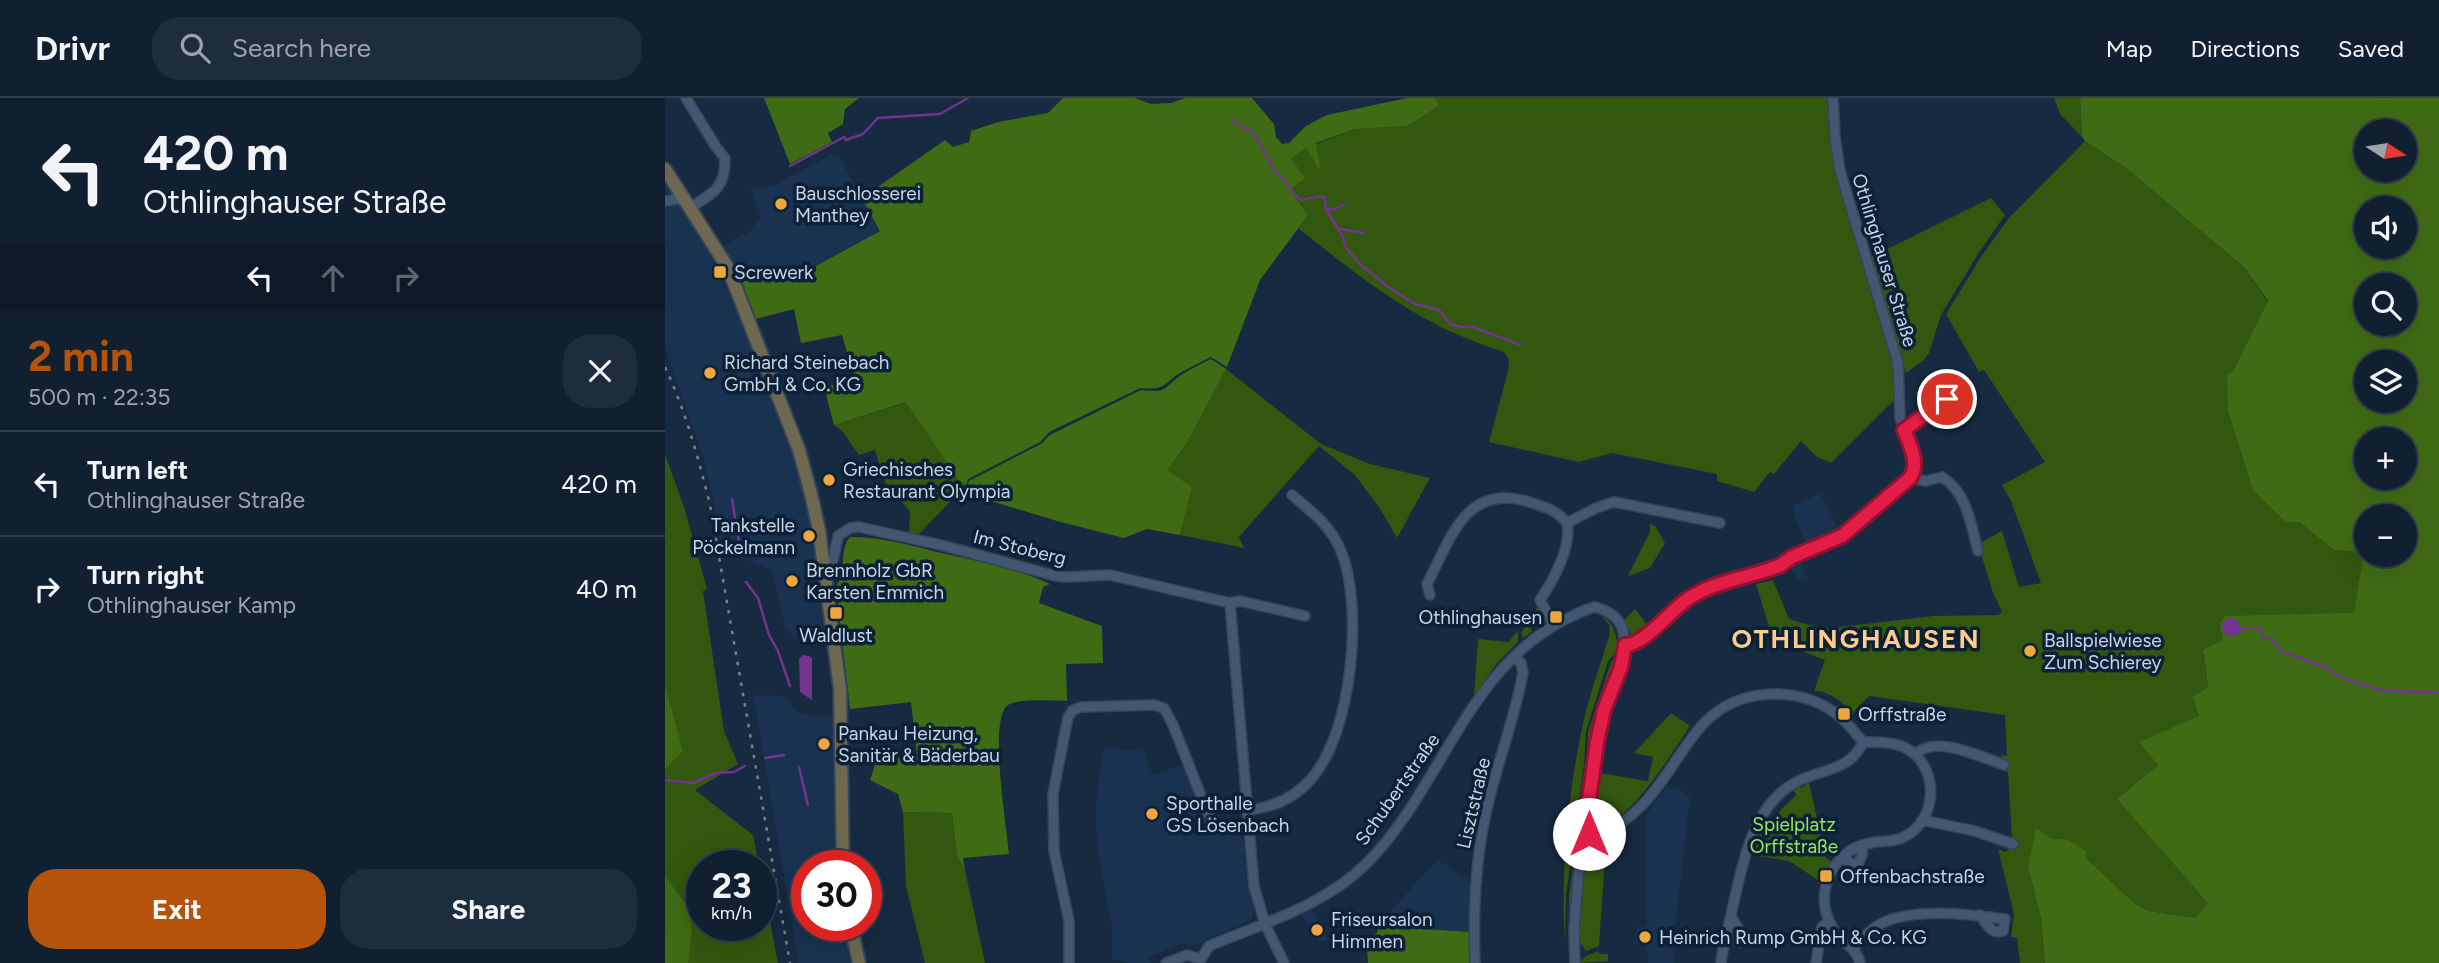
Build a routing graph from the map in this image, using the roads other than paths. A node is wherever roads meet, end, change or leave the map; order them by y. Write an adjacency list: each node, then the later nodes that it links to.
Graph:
1 (686, 98): 5 (street)
2 (1833, 98): 7 (street, Othlinghauser Straße)
3 (665, 169): 5 (main road)
4 (665, 201): 5 (street)
5 (687, 203): 13 (main road)
6 (1947, 399): 7 (street)
7 (1904, 430): 8 (street, Othlinghauser Straße)
8 (1910, 478): 12 (street); 18 (street)
9 (1292, 495): 23 (street)
10 (1567, 523): 11 (street); 14 (street); 17 (street)
11 (1720, 523)
12 (1978, 551)
13 (823, 564): 15 (street, Im Stoberg); 29 (main road)
14 (1430, 595)
15 (1230, 603): 16 (street, Im Stoberg); 23 (street)
16 (1305, 616)
17 (1554, 626): 18 (street, Schubertstraße); 19 (street, Schubertstraße)
18 (1625, 645): 26 (street)
19 (1514, 657): 34 (street, Schubertstraße); 43 (street, Lisztstraße)
20 (1863, 742): 21 (street); 26 (street); 32 (street)
21 (1916, 755): 22 (street); 24 (street)
22 (1999, 761)
23 (1246, 810): 25 (street)
24 (1922, 820): 27 (street); 28 (street)
25 (1248, 825): 34 (street); 40 (street)
26 (1592, 839): 44 (street)
27 (2013, 844)
28 (1862, 846): 30 (street); 30 (street)
29 (843, 850)
30 (1842, 857): 33 (street)
31 (1980, 915): 37 (street)
32 (1731, 916): 35 (street); 35 (street)
33 (1829, 921): 37 (street); 46 (street)
34 (1265, 924): 38 (street, Schubertstraße); 42 (street)
35 (1725, 939): 45 (street)
36 (854, 941): 39 (main road)
37 (1853, 949): 47 (street)
38 (1202, 961): 41 (street, Schubertstraße)
39 (859, 963)
40 (1069, 963)
41 (1166, 963)
42 (1284, 963)
43 (1475, 963)
44 (1575, 963)
45 (1721, 963)
46 (1816, 963)
47 (1860, 963)

